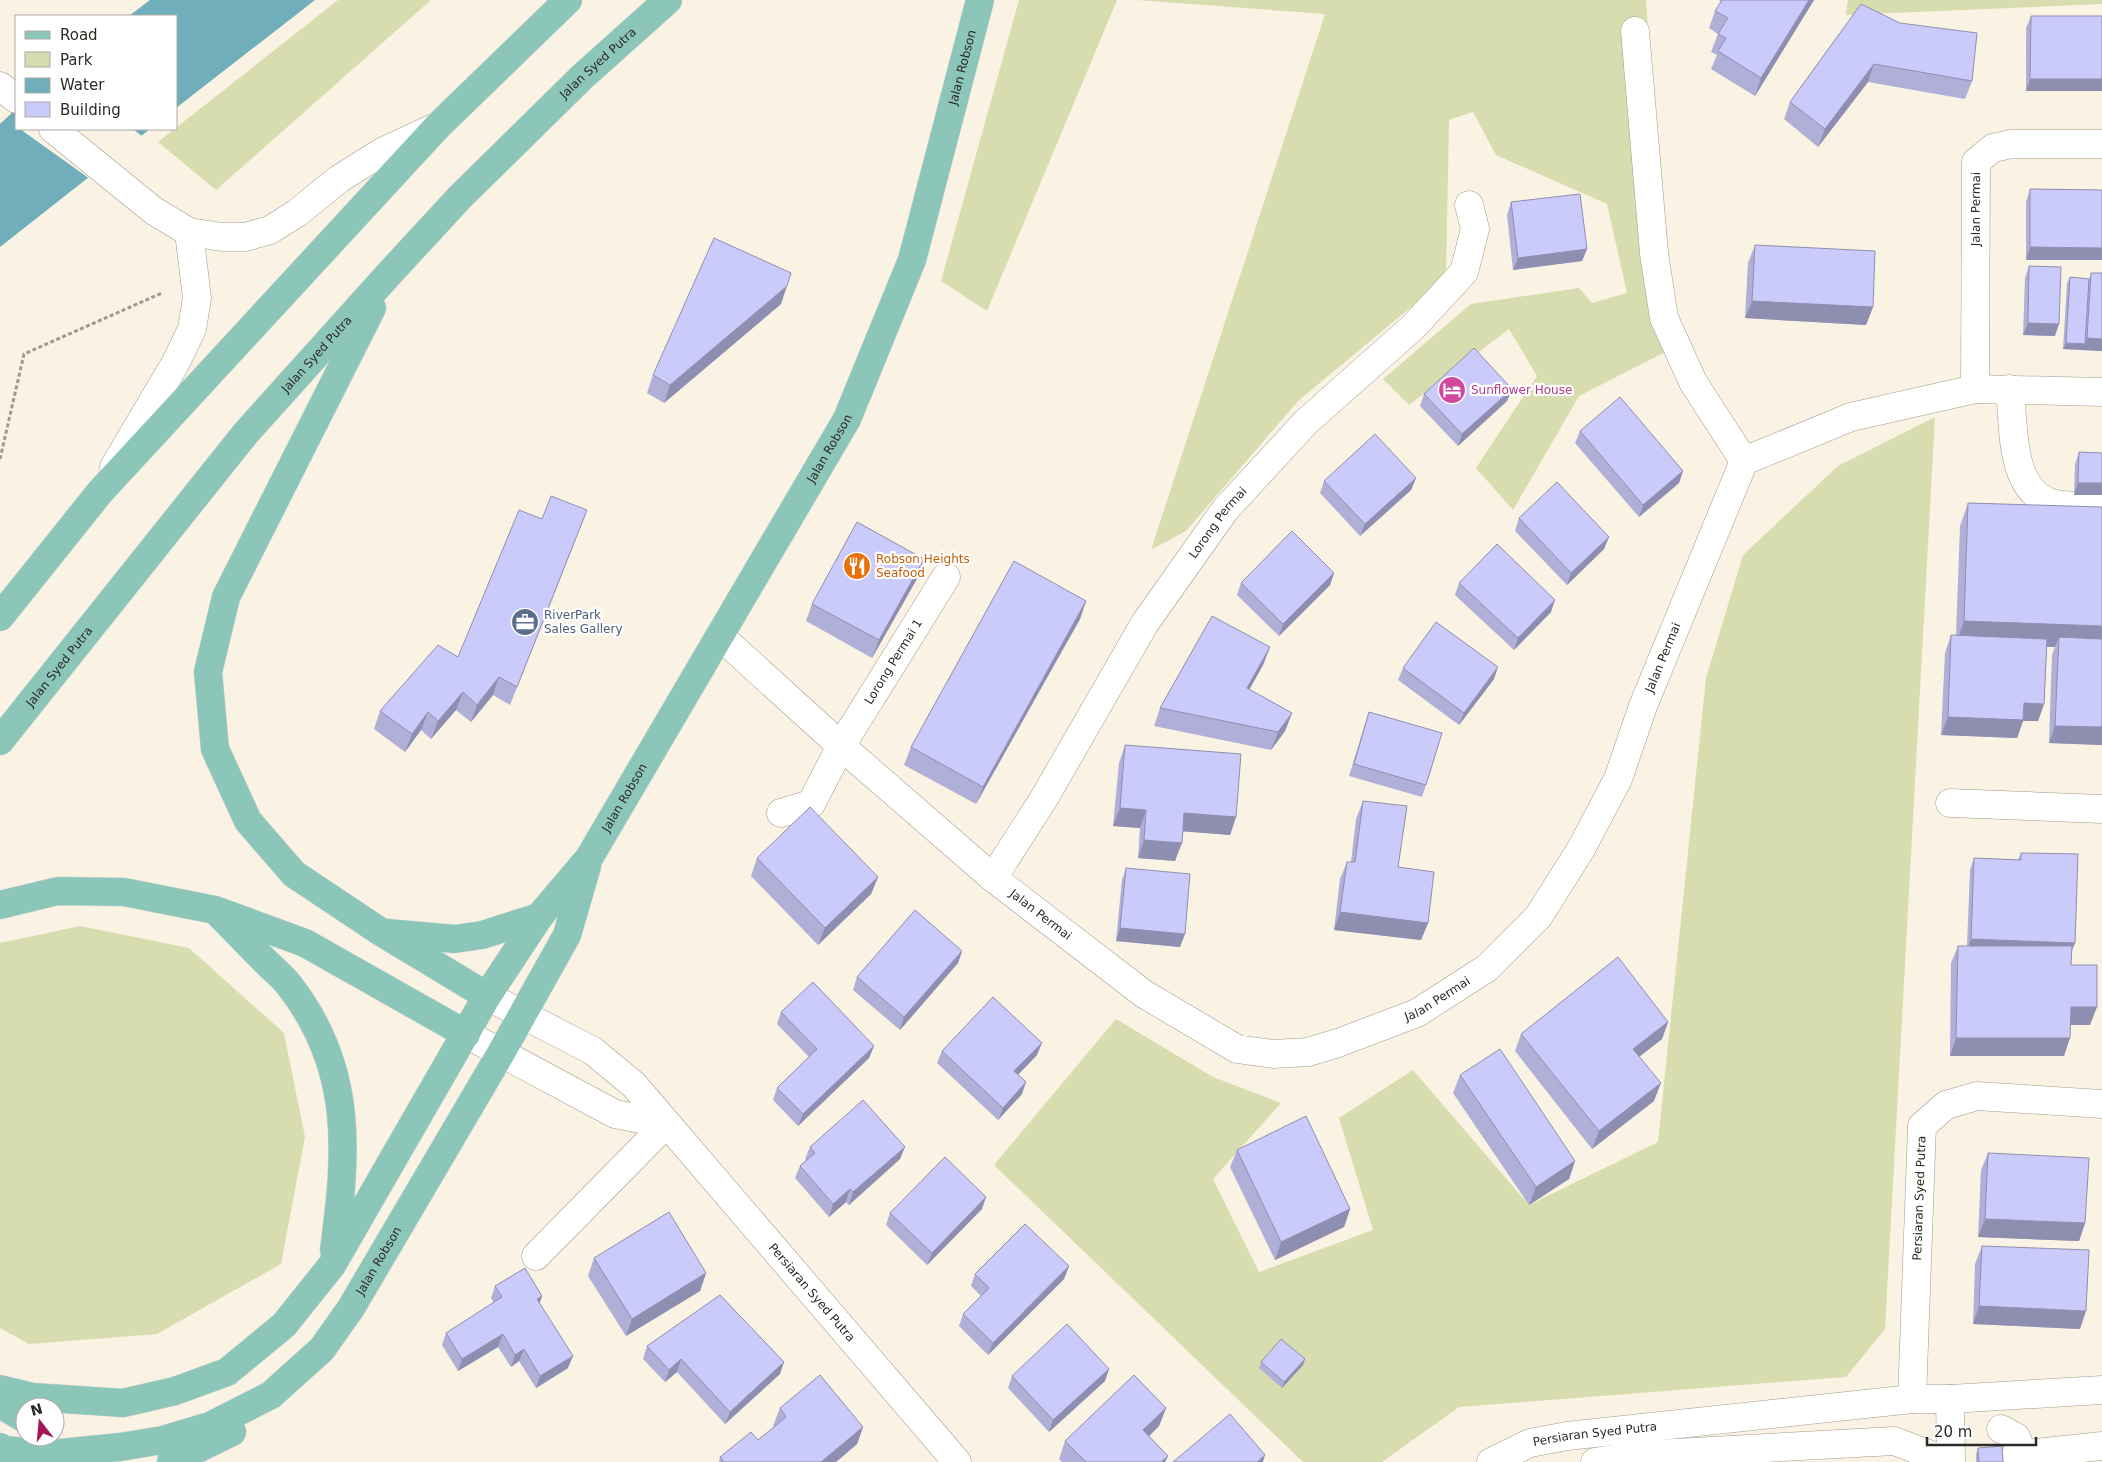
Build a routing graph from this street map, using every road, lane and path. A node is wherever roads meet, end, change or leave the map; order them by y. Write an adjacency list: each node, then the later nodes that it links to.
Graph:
1 (568, 0): 7 (main road)
2 (668, 0): 12 (main road, Jalan Syed Putra)
3 (980, 0): 23 (main road, Jalan Robson)
4 (1635, 31): 18 (street)
5 (0, 86): 6 (street)
6 (15, 98)
7 (438, 126): 11 (street); 19 (main road)
8 (54, 130): 11 (street)
9 (2102, 144): 14 (street, Jalan Permai)
10 (1470, 205): 30 (street, Lorong Permai)
11 (189, 232): 19 (street)
12 (388, 275): 24 (main road, Jalan Syed Putra); 34 (main road)
13 (163, 292): 17 (path)
14 (1975, 389): 15 (street); 18 (street)
15 (2010, 389): 16 (street); 20 (street)
16 (2102, 392)
17 (0, 459)
18 (1744, 461): 30 (street, Jalan Permai)
19 (100, 492): 22 (main road)
20 (2102, 506)
21 (946, 577): 25 (street, Lorong Permai 1)
22 (0, 617)
23 (720, 636): 25 (street, Jalan Permai); 29 (main road, Jalan Robson)
24 (0, 741)
25 (841, 746): 28 (street, Lorong Permai 1); 30 (street, Jalan Permai)
26 (1950, 803): 27 (street)
27 (2102, 810)
28 (781, 812)
29 (589, 858): 33 (main road, Jalan Robson); 36 (main road, Jalan Robson)
30 (993, 878)
31 (0, 905): 32 (main road)
32 (215, 910): 37 (main road); 42 (main road)
33 (539, 917): 34 (main road); 35 (main road, Jalan Robson)
34 (381, 932): 35 (main road)
35 (487, 996): 36 (street, Persiaran Syed Putra); 37 (main road, Jalan Robson)
36 (523, 1015): 38 (main road, Jalan Robson); 40 (street, Persiaran Syed Putra)
37 (466, 1034): 38 (street); 42 (main road, Jalan Robson)
38 (501, 1053): 40 (street); 45 (main road, Jalan Robson)
39 (2102, 1104): 47 (street, Persiaran Syed Putra)
40 (666, 1124): 41 (street); 59 (street, Persiaran Syed Putra)
41 (536, 1256)
42 (332, 1264): 48 (main road, Jalan Robson)
43 (0, 1390): 48 (main road, Jalan Robson)
44 (2102, 1390): 46 (street, Persiaran Syed Putra)
45 (271, 1395): 55 (main road, Jalan Robson); 58 (main road)
46 (1986, 1396): 50 (street, Persiaran Syed Putra); 57 (street)
47 (1912, 1399): 50 (street, Persiaran Syed Putra); 60 (street, Persiaran Syed Putra)
48 (123, 1403): 52 (main road)
49 (0, 1404): 51 (main road)
50 (1950, 1410): 62 (street)
51 (15, 1413)
52 (65, 1416)
53 (15, 1440): 56 (main road)
54 (2102, 1446): 57 (street)
55 (46, 1451): 56 (main road, Jalan Robson)
56 (2, 1453)
57 (2016, 1458)
58 (171, 1462)
59 (958, 1462)
60 (1491, 1462)
61 (1595, 1462): 62 (street)
62 (1950, 1462)

